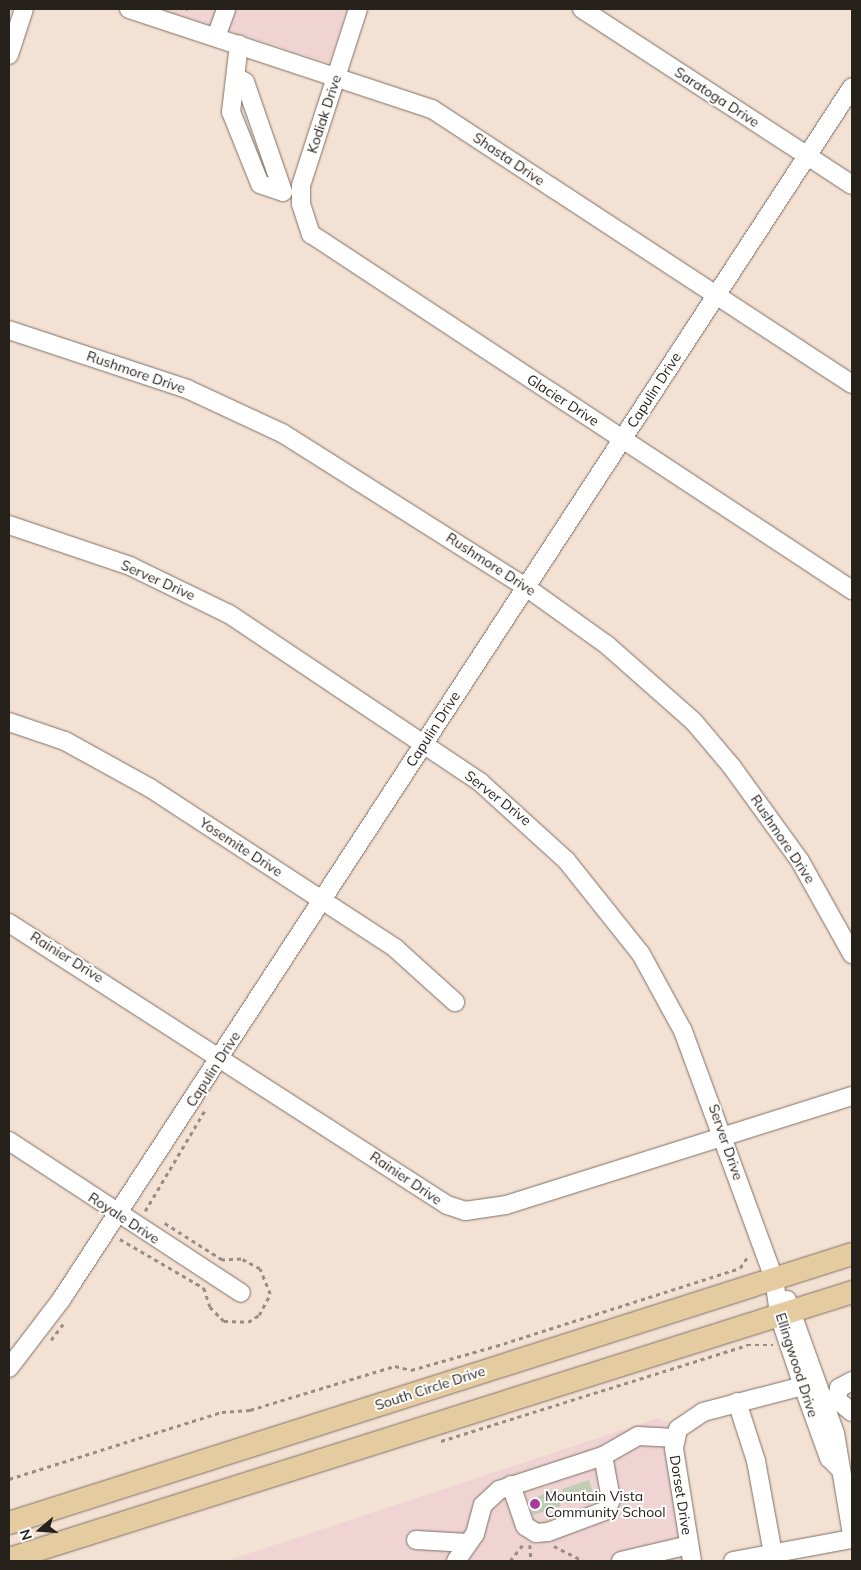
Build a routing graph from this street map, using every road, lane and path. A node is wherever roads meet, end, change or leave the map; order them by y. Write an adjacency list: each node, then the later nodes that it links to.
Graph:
1 (24, 9): 8 (street)
2 (129, 9): 6 (street, Shasta Drive)
3 (226, 9): 6 (street)
4 (358, 9): 9 (street, Kodiak Drive)
5 (582, 9): 11 (street, Saratoga Drive)
6 (216, 37): 7 (street, Shasta Drive)
7 (239, 44): 9 (street, Shasta Drive); 13 (street, Glacier Drive)
8 (9, 56)
9 (336, 76): 13 (street, Kodiak Drive); 14 (street, Shasta Drive)
10 (852, 87): 11 (street, Capulin Drive)
11 (808, 156): 12 (street, Saratoga Drive); 14 (street, Capulin Drive)
12 (852, 185)
13 (302, 213): 17 (street, Glacier Drive)
14 (717, 296): 16 (street, Shasta Drive); 17 (street, Capulin Drive)
15 (9, 330): 19 (street, Rushmore Drive)
16 (852, 384)
17 (622, 439): 19 (street, Capulin Drive); 20 (street, Glacier Drive)
18 (9, 525): 22 (street, Server Drive)
19 (526, 586): 22 (street, Capulin Drive); 25 (street, Rushmore Drive)
20 (852, 590)
21 (9, 722): 23 (street, Yosemite Drive)
22 (424, 743): 23 (street, Capulin Drive); 30 (street, Server Drive)
23 (322, 899): 26 (street, Yosemite Drive); 27 (street, Capulin Drive)
24 (9, 923): 27 (street, Rainier Drive)
25 (852, 954)
26 (455, 1002)
27 (221, 1056): 30 (street, Rainier Drive); 32 (street, Capulin Drive)
28 (852, 1096): 30 (street, Rainier Drive)
29 (211, 1100): 33 (path)
30 (724, 1137): 38 (street, Server Drive)
31 (9, 1141): 32 (street, Royale Drive)
32 (118, 1214): 40 (street, Royale Drive); 44 (street, Capulin Drive)
33 (151, 1215)
34 (159, 1220): 35 (path)
35 (116, 1246)
36 (852, 1254): 38 (main road, South Circle Drive)
37 (748, 1256): 53 (path)
38 (774, 1278): 41 (street, Ellingwood Drive); 55 (main road, South Circle Drive)
39 (852, 1292): 41 (main road)
40 (240, 1293)
41 (786, 1313): 46 (street, Ellingwood Drive); 47 (street, Ellingwood Drive); 63 (main road)
42 (68, 1317): 43 (path)
43 (45, 1347)
44 (9, 1368)
45 (852, 1381): 47 (street)
46 (802, 1386): 48 (street); 52 (street, Ellingwood Drive)
47 (830, 1401): 49 (street); 52 (street, Ellingwood Drive)
48 (737, 1402): 50 (street); 62 (street)
49 (852, 1412)
50 (677, 1433): 51 (street); 61 (street, Dorset Drive)
51 (603, 1456): 54 (street); 54 (street)
52 (847, 1468): 56 (street, Ellingwood Drive)
53 (9, 1479)
54 (511, 1485): 60 (street)
55 (9, 1523)
56 (852, 1535)
57 (852, 1539): 62 (street)
58 (416, 1540): 60 (street)
59 (546, 1542): 67 (path)
60 (468, 1543): 64 (street)
61 (691, 1553): 68 (street)
62 (773, 1554): 69 (street)
63 (9, 1559)
64 (456, 1561)
65 (510, 1561): 66 (path)
66 (532, 1561)
67 (584, 1561)
68 (621, 1561)
69 (733, 1561)

